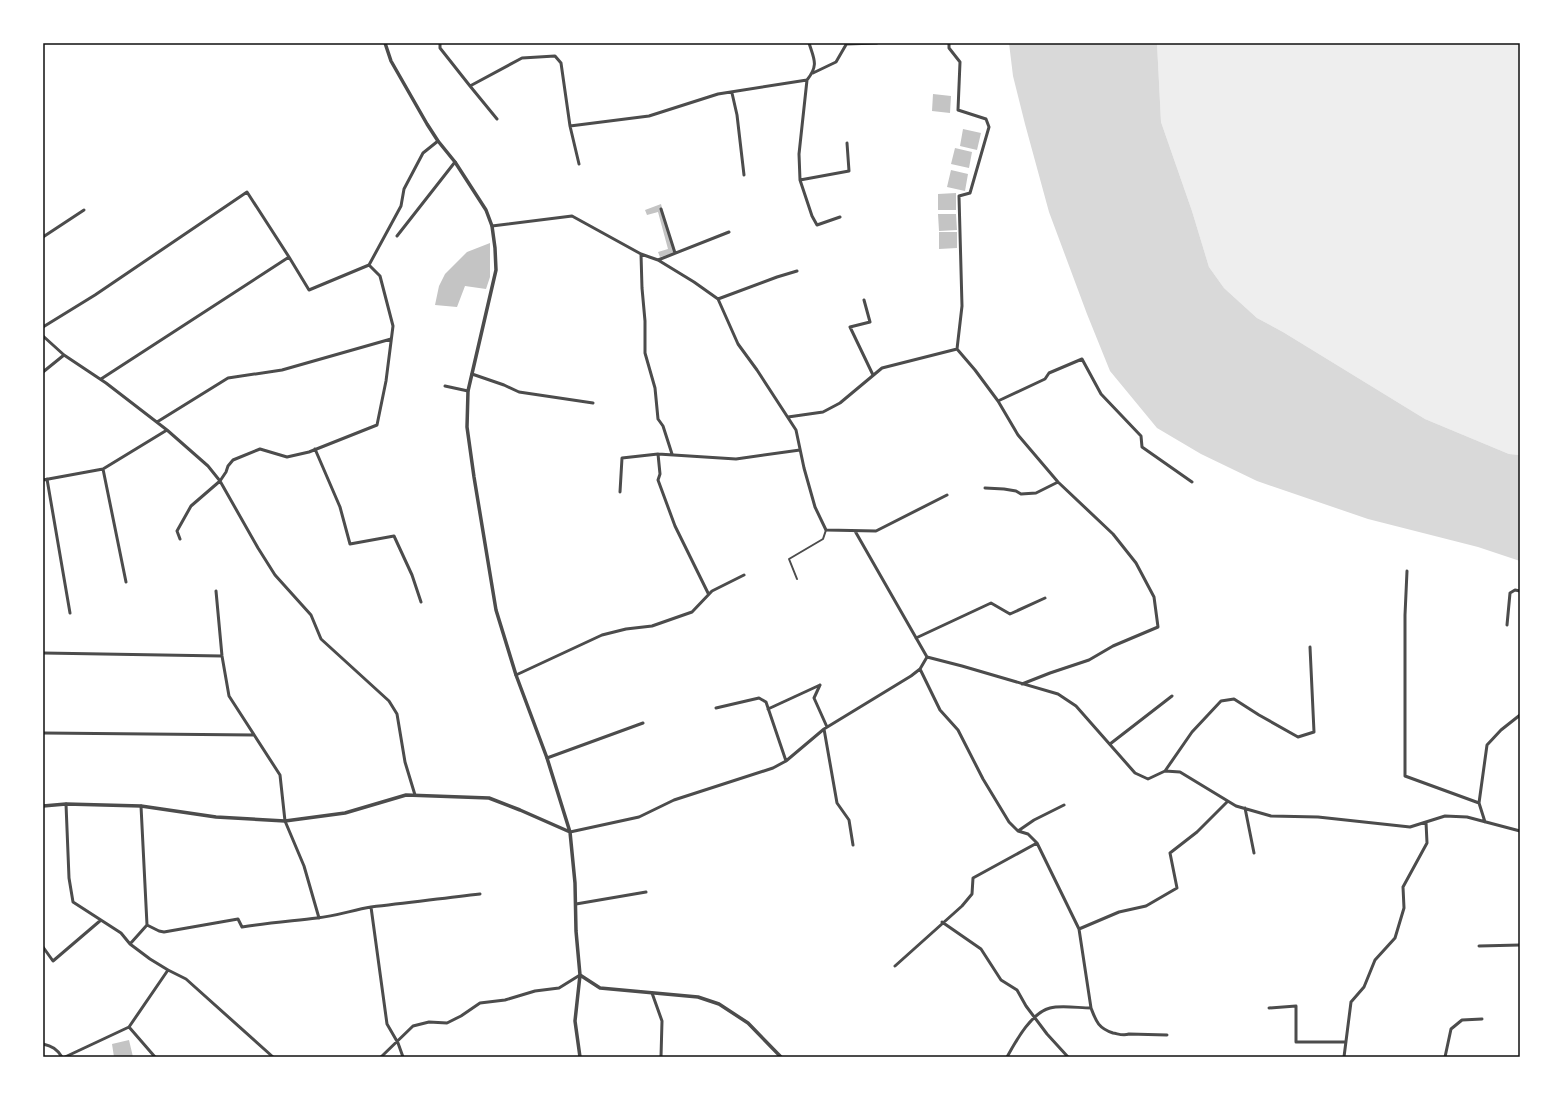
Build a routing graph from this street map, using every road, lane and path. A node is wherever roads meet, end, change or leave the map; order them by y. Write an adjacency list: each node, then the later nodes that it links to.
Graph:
1 (385, 43): 13 (street)
2 (440, 43): 9 (street)
3 (809, 43): 7 (street)
4 (877, 43): 6 (street)
5 (949, 43): 37 (street)
6 (847, 44): 7 (street)
7 (813, 73): 8 (street)
8 (807, 80): 10 (street); 18 (street)
9 (470, 86): 11 (street); 12 (street)
10 (732, 93): 12 (street); 17 (street)
11 (497, 119)
12 (570, 126): 16 (street)
13 (438, 141): 15 (street); 30 (street)
14 (847, 144): 18 (street)
15 (455, 162): 22 (street); 24 (street)
16 (579, 164)
17 (744, 175)
18 (800, 180): 21 (street)
19 (661, 209): 26 (street)
20 (84, 210): 25 (street)
21 (840, 217)
22 (492, 226): 27 (street); 40 (street)
23 (729, 232): 26 (street)
24 (397, 236)
25 (43, 237)
26 (675, 253): 29 (street)
27 (641, 254): 29 (street); 53 (street)
28 (289, 257): 30 (street); 34 (street); 42 (street)
29 (658, 260): 32 (street)
30 (369, 265): 36 (street)
31 (797, 271): 32 (street)
32 (718, 299): 47 (street)
33 (864, 300): 41 (street)
34 (43, 327)
35 (43, 336): 38 (street)
36 (391, 339): 48 (street); 50 (street)
37 (957, 349): 41 (street); 45 (street)
38 (64, 355): 39 (street); 42 (street)
39 (43, 372)
40 (472, 374): 44 (street); 46 (street)
41 (873, 375): 47 (street)
42 (101, 379): 48 (street)
43 (445, 386): 44 (street)
44 (468, 391): 82 (street)
45 (998, 401): 57 (street); 58 (street)
46 (593, 403)
47 (788, 417): 51 (street)
48 (157, 422): 49 (street)
49 (167, 430): 54 (street); 56 (street)
50 (315, 449): 56 (street); 73 (street)
51 (800, 450): 53 (street); 62 (street)
52 (658, 454): 53 (street); 60 (street); 71 (street)
53 (672, 454)
54 (102, 469): 55 (street); 68 (street)
55 (45, 479): 74 (street)
56 (220, 481): 64 (street); 96 (street)
57 (1058, 482): 59 (street); 83 (street)
58 (1192, 482)
59 (985, 488)
60 (620, 492)
61 (947, 496): 63 (street)
62 (826, 530): 63 (street); 67 (street)
63 (855, 531): 76 (street)
64 (180, 539)
65 (1407, 571): 98 (street)
66 (744, 575): 71 (street)
67 (797, 579)
68 (126, 582)
69 (216, 590): 79 (street)
70 (1520, 591): 75 (street)
71 (708, 594): 82 (street)
72 (1046, 598): 76 (street)
73 (421, 602)
74 (70, 613)
75 (1507, 626)
76 (916, 638): 80 (street)
77 (1310, 648): 95 (street)
78 (43, 653): 79 (street)
79 (222, 656): 91 (street)
80 (927, 657): 81 (street); 83 (street)
81 (920, 668): 89 (street); 107 (street)
82 (516, 675): 93 (street)
83 (1022, 684): 92 (street)
84 (1172, 696): 92 (street)
85 (716, 708): 86 (street)
86 (768, 709): 89 (street); 94 (street)
87 (1520, 714): 98 (street)
88 (643, 723): 93 (street)
89 (826, 728): 94 (street); 111 (street)
90 (43, 732): 91 (street)
91 (254, 735): 104 (street)
92 (1110, 744): 95 (street)
93 (547, 758): 109 (street)
94 (786, 761): 109 (street)
95 (1165, 771): 97 (street)
96 (415, 795): 104 (street); 109 (street)
97 (1228, 801): 103 (street); 121 (street)
98 (1479, 803): 106 (street)
99 (66, 804): 101 (street); 102 (street); 118 (street)
100 (1064, 805): 107 (street)
101 (43, 806)
102 (141, 806): 104 (street); 120 (street)
103 (1244, 808): 105 (street); 112 (street)
104 (285, 821): 117 (street)
105 (1426, 822): 106 (street); 136 (street)
106 (1485, 822): 108 (street)
107 (1018, 831): 110 (street)
108 (1520, 831)
109 (570, 832): 115 (street)
110 (1037, 843): 119 (street); 121 (street)
111 (853, 845)
112 (1254, 853)
113 (646, 892): 115 (street)
114 (480, 894): 116 (street)
115 (576, 904): 128 (street)
116 (371, 908): 117 (street); 137 (street)
117 (319, 918): 120 (street)
118 (101, 920): 122 (street); 125 (street)
119 (942, 922): 126 (street); 132 (street)
120 (147, 925): 122 (street)
121 (1079, 929): 130 (street)
122 (130, 944): 127 (street)
123 (1520, 945): 124 (street)
124 (1479, 946)
125 (43, 947)
126 (895, 966)
127 (168, 970): 134 (street); 141 (street)
128 (580, 976): 129 (street); 137 (street); 144 (street)
129 (652, 993): 145 (street); 146 (street)
130 (1091, 1008): 132 (street); 135 (street)
131 (1269, 1008): 136 (street)
132 (1035, 1017): 147 (street); 148 (street)
133 (1482, 1019): 150 (street)
134 (129, 1027): 139 (street); 140 (street)
135 (1167, 1035)
136 (1346, 1042): 149 (street)
137 (398, 1043): 142 (street); 143 (street)
138 (43, 1044): 139 (street)
139 (64, 1057)
140 (156, 1057)
141 (273, 1057)
142 (381, 1057)
143 (402, 1057)
144 (580, 1057)
145 (661, 1057)
146 (781, 1057)
147 (1007, 1057)
148 (1068, 1057)
149 (1344, 1057)
150 (1445, 1057)

